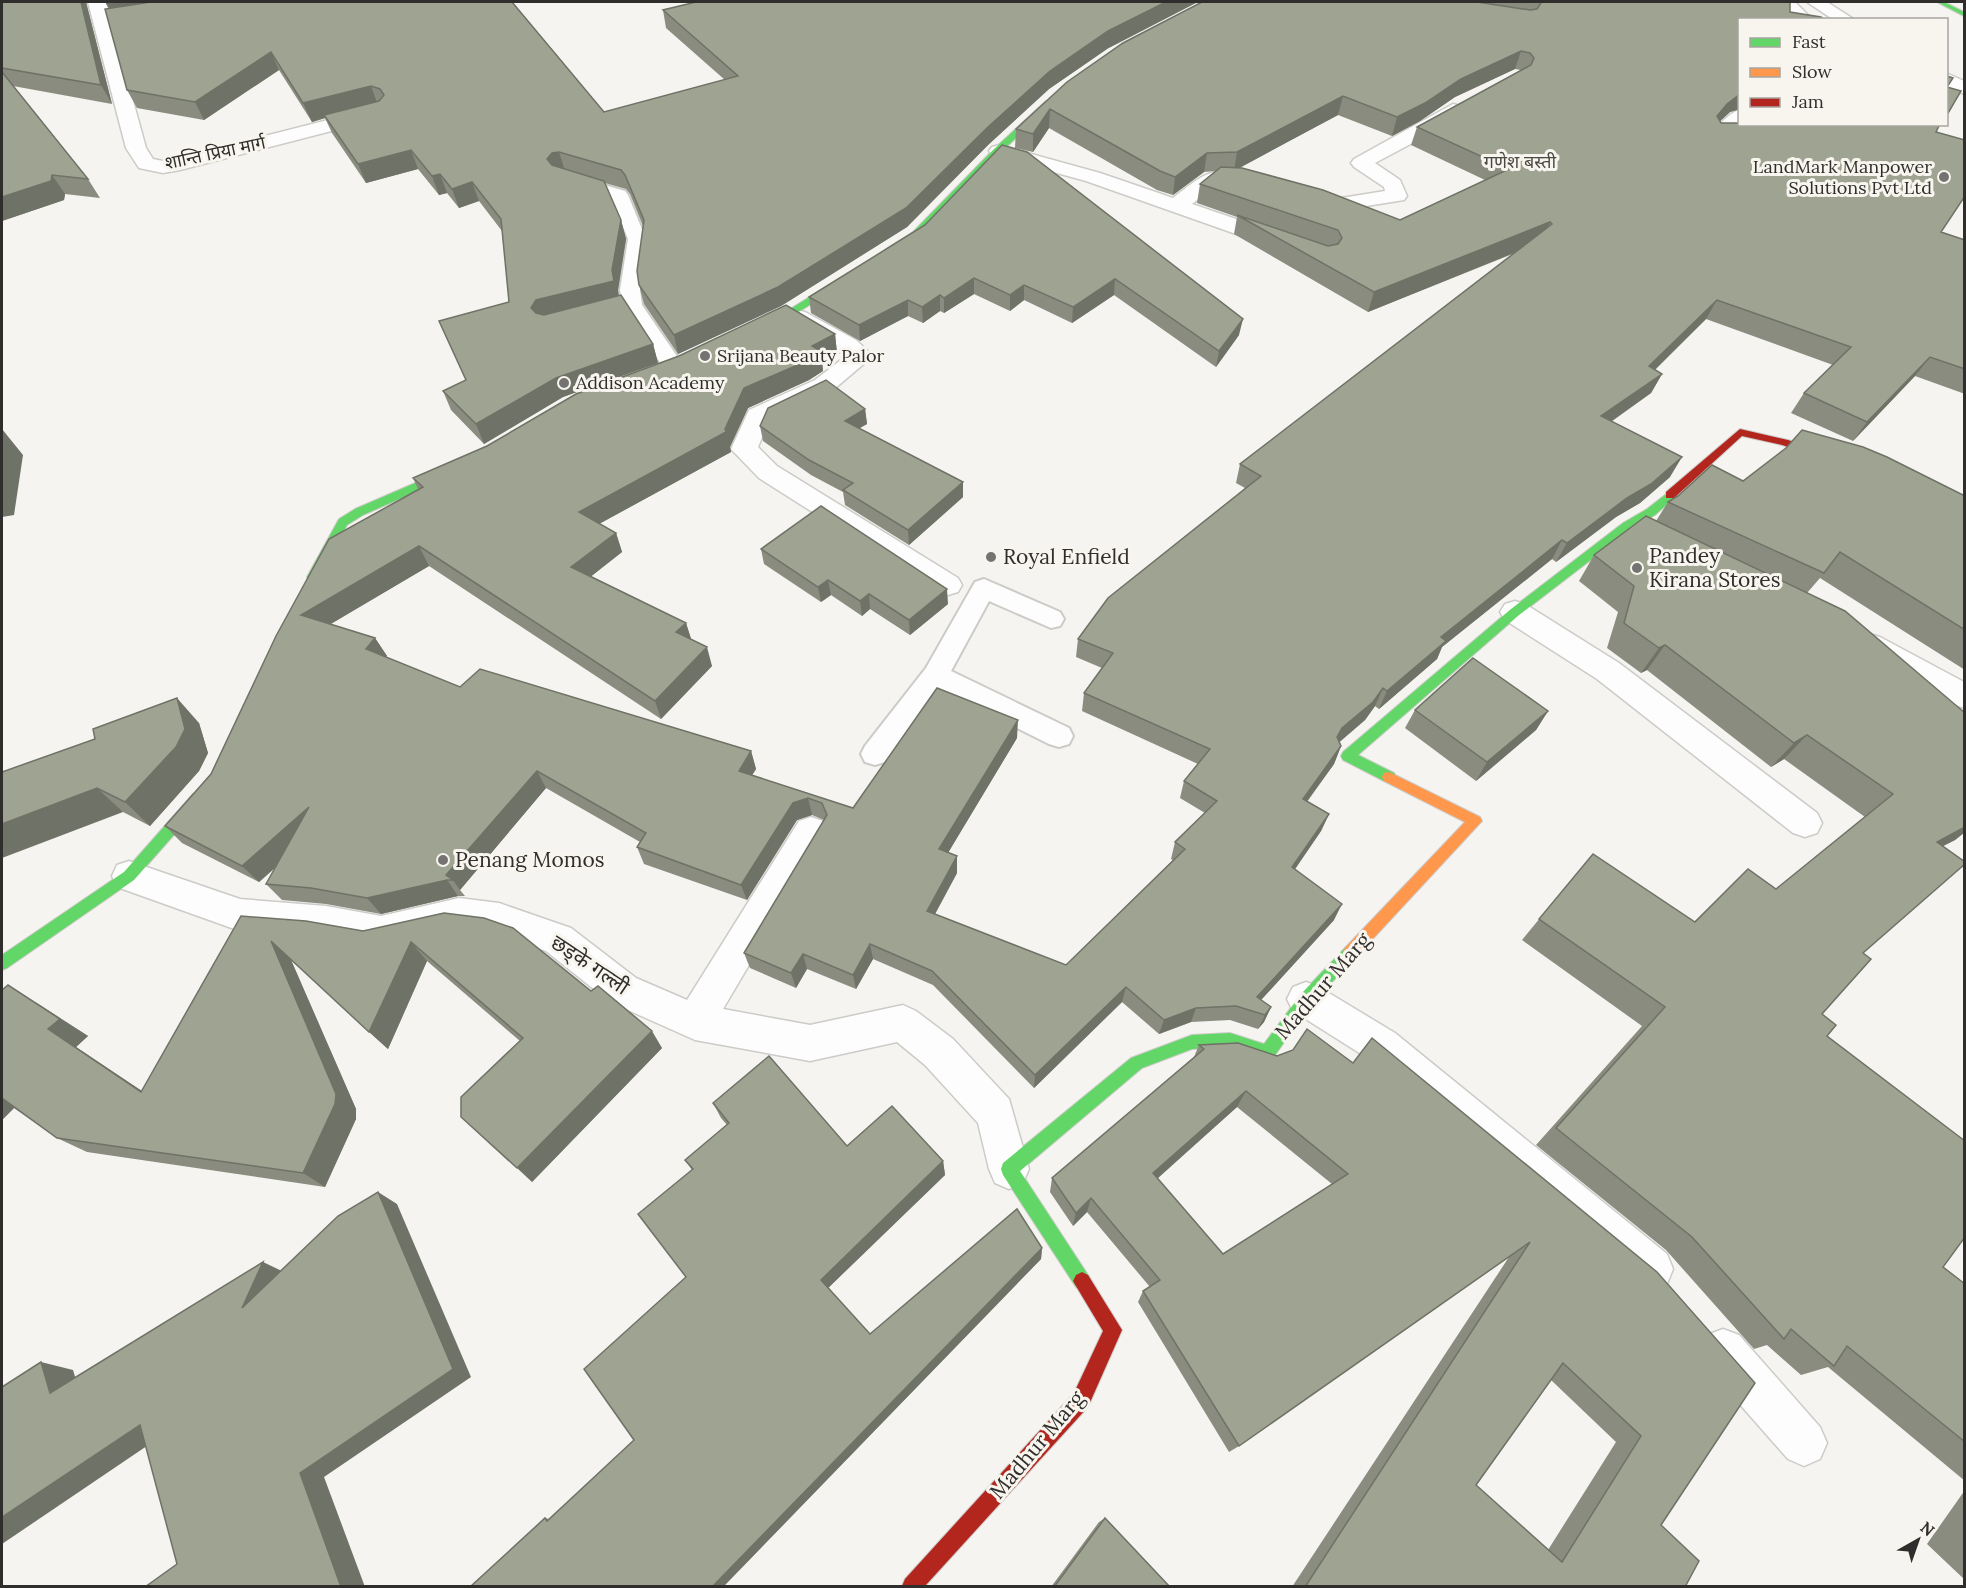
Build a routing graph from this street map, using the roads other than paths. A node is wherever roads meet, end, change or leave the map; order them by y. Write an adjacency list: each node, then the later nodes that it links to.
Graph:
1 (1785, 2): 6 (street)
2 (1816, 2): 7 (street)
3 (1940, 2): 5 (main road)
4 (104, 14): 12 (street, शान्ति प्रिया मार्ग)
5 (1965, 14)
6 (1803, 18)
7 (1844, 18)
8 (1948, 79): 9 (street)
9 (1965, 88)
10 (1058, 95): 15 (main road)
11 (1472, 99): 18 (street)
12 (379, 113)
13 (1738, 118): 14 (street)
14 (1720, 136)
15 (997, 151): 19 (street); 21 (main road)
16 (564, 178): 23 (lane)
17 (1260, 185): 19 (street)
18 (1289, 194)
19 (1177, 205): 20 (street)
20 (1293, 246)
21 (878, 258)
22 (858, 270): 24 (main road)
23 (632, 305): 25 (lane); 27 (lane)
24 (790, 313): 26 (main road); 32 (street)
25 (591, 316)
26 (737, 338)
27 (674, 368)
28 (469, 464): 33 (main road)
29 (1850, 464): 30 (main road, Madhur Marg)
30 (1627, 526): 31 (street); 35 (main road, Madhur Marg)
31 (1658, 541)
32 (948, 585): 34 (lane)
33 (308, 586)
34 (976, 601): 36 (lane); 38 (lane)
35 (1515, 612): 43 (street); 47 (main road, Madhur Marg)
36 (1051, 619)
37 (1843, 631): 39 (street)
38 (935, 675): 40 (lane); 41 (lane)
39 (1965, 696)
40 (1059, 736)
41 (875, 754)
42 (205, 789): 45 (main road)
43 (1805, 823)
44 (811, 831): 48 (street)
45 (129, 876): 46 (main road); 48 (street, छड्के गल्ली)
46 (2, 963)
47 (1306, 999): 49 (main road, Madhur Marg); 50 (street)
48 (695, 1022): 49 (street, छड्के गल्ली)
49 (1009, 1169): 51 (main road, Madhur Marg)
50 (1804, 1443)
51 (912, 1587)

